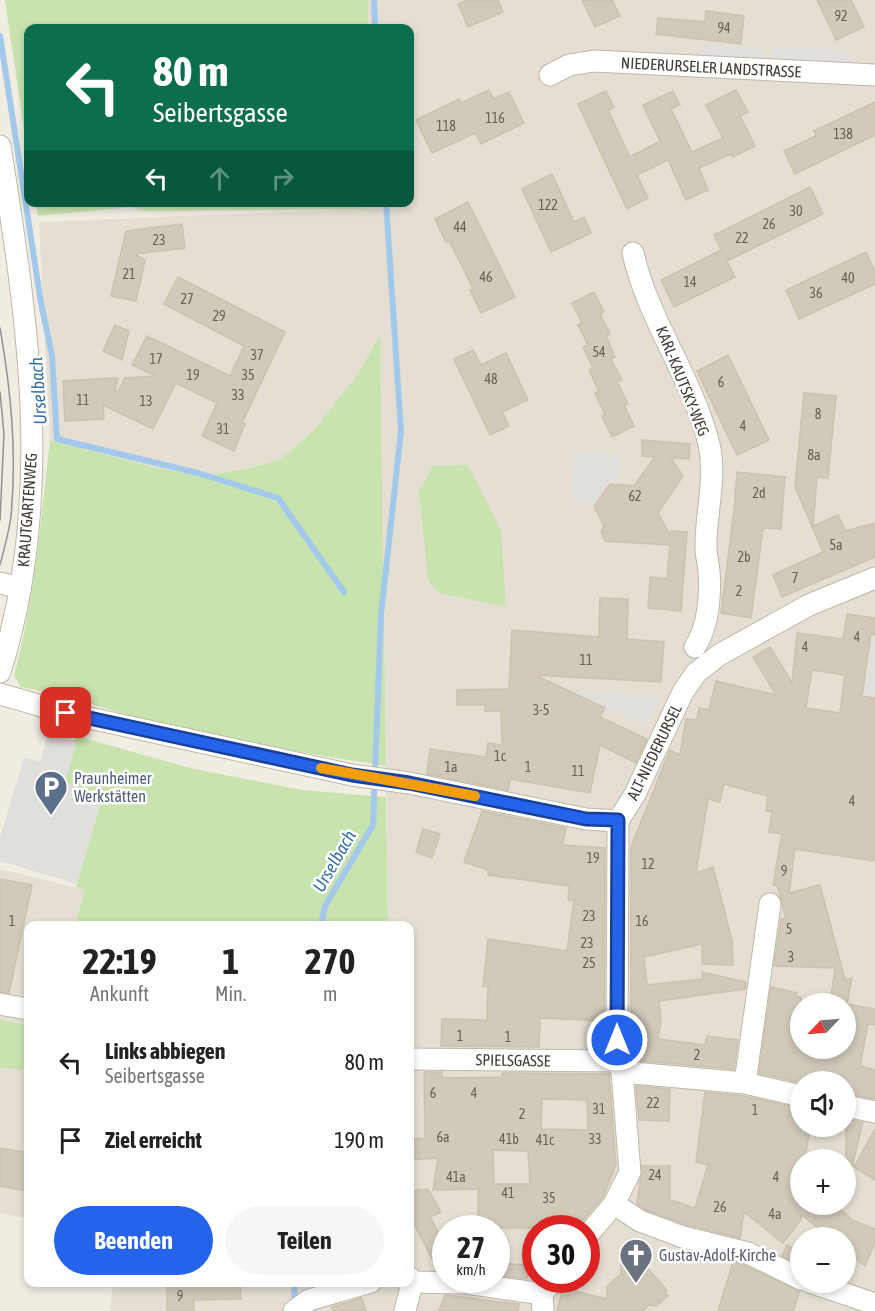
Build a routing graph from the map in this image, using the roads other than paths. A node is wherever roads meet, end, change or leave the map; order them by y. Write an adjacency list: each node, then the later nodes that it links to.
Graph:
1 (550, 75): 2 (street, NIEDERURSELER LANDSTRASSE)
2 (875, 75)
3 (0, 146): 6 (street, KRAUTGARTENWEG)
4 (633, 253): 8 (street, KARL-KAUTSKY-WEG)
5 (875, 578): 8 (street, ALT-NIEDERURSEL)
6 (10, 586): 7 (street, KRAUTGARTENWEG)
7 (0, 672)
8 (696, 673): 10 (street, ALT-NIEDERURSEL)
9 (0, 694): 10 (street)
10 (618, 820): 15 (street)
11 (770, 904): 16 (street)
12 (0, 1004): 13 (street)
13 (24, 1008)
14 (414, 1059): 15 (street, SPIELSGASSE)
15 (619, 1067): 16 (street, SPIELSGASSE); 20 (street)
16 (745, 1083): 17 (street, SPIELSGASSE)
17 (790, 1093)
18 (856, 1108): 19 (street)
19 (875, 1113)
20 (614, 1204): 21 (street); 22 (street)
21 (600, 1220)
22 (790, 1274)
23 (414, 1281): 27 (street)
24 (356, 1287): 29 (street)
25 (409, 1287): 30 (street)
26 (842, 1293): 28 (street)
27 (546, 1295)
28 (875, 1304)
29 (301, 1305)
30 (405, 1311)

